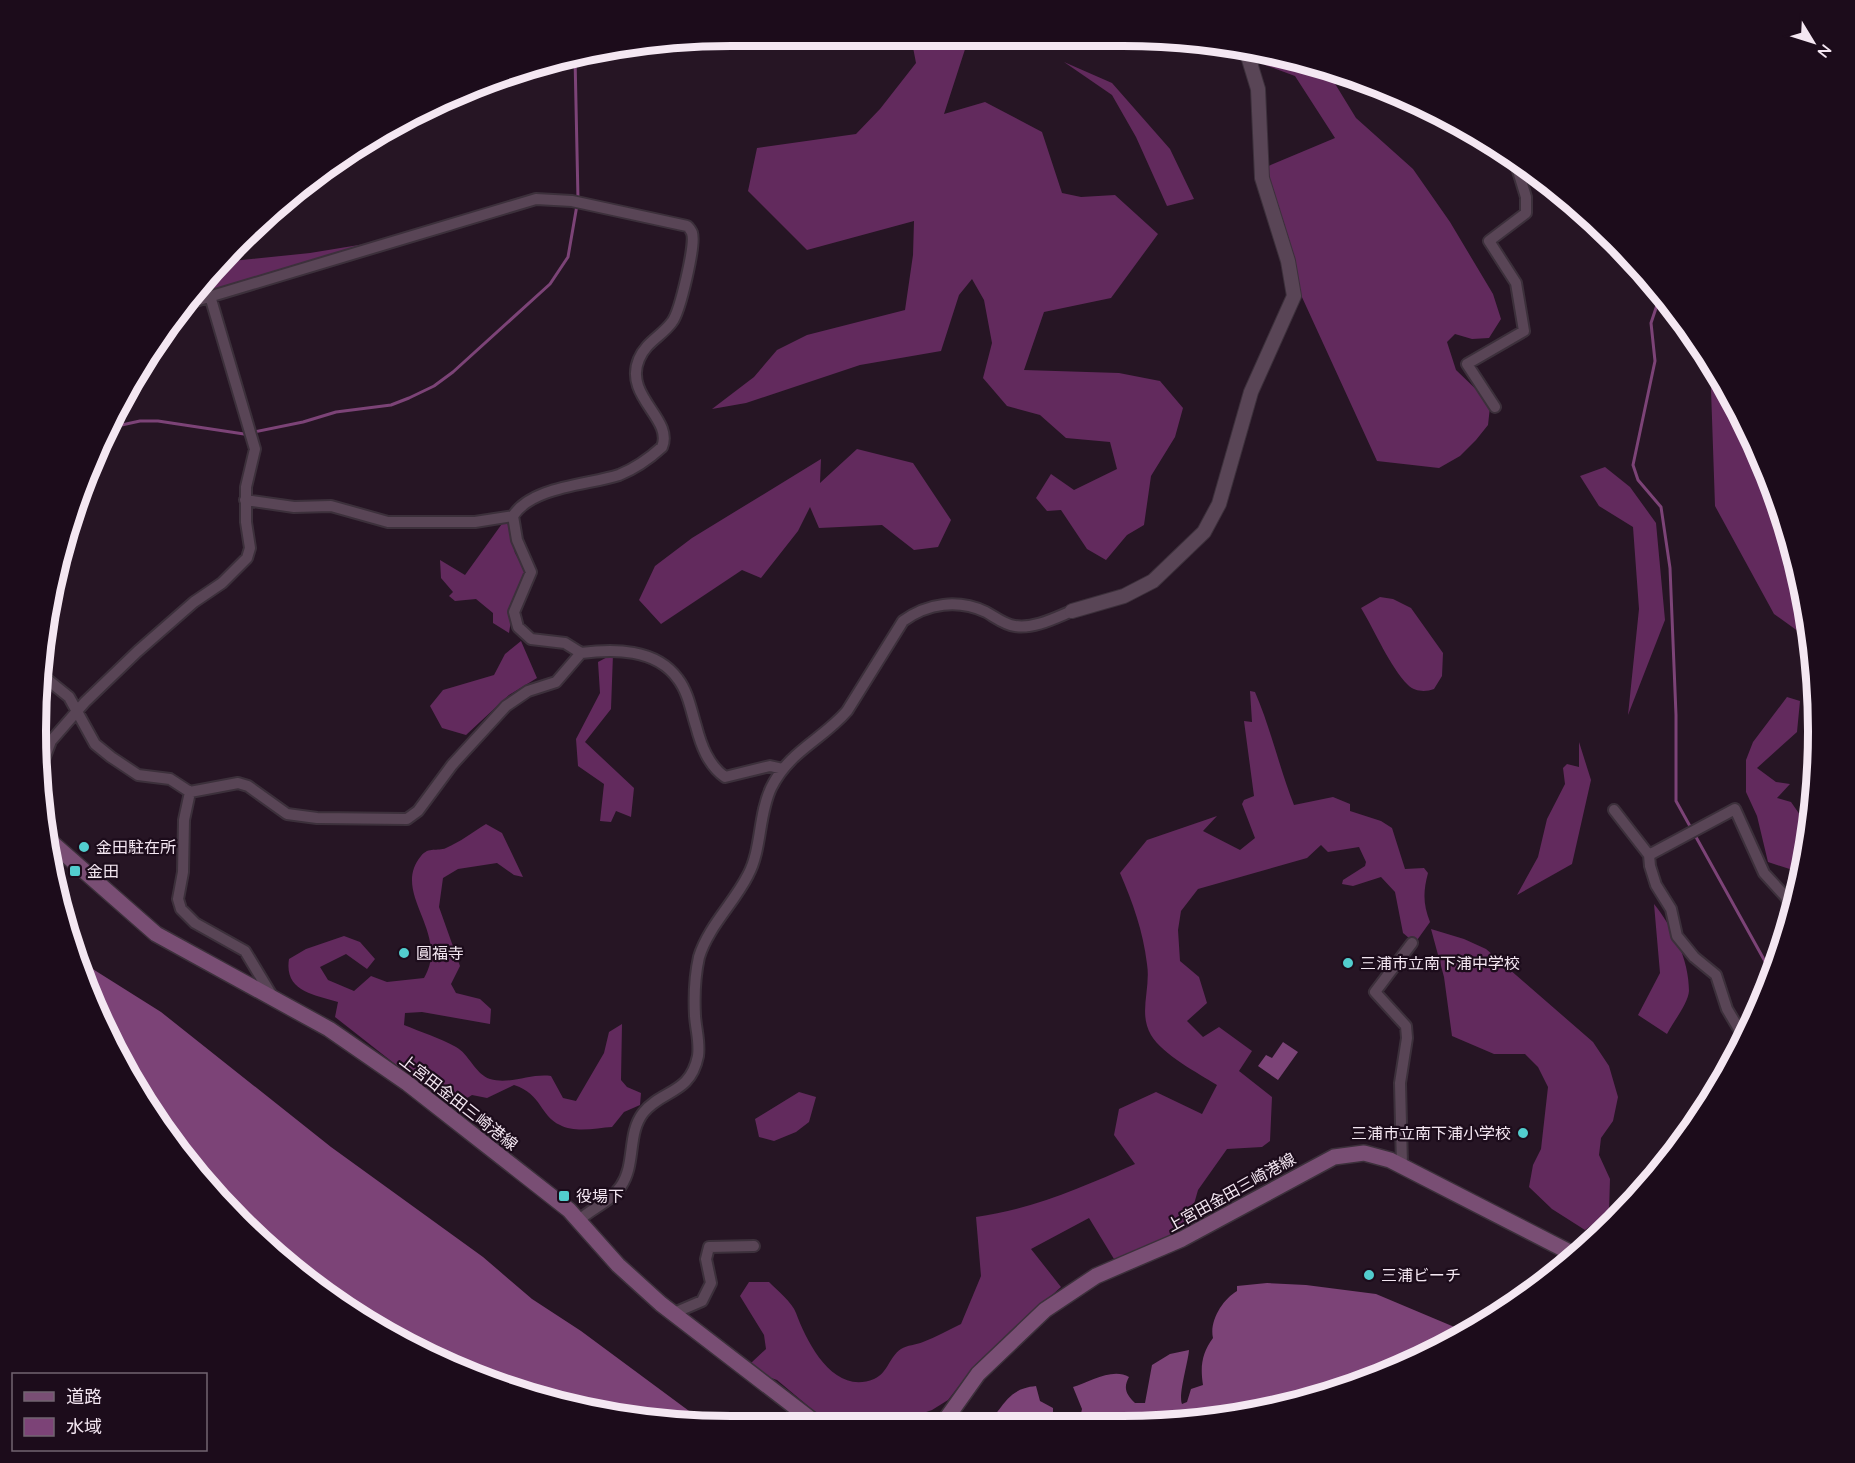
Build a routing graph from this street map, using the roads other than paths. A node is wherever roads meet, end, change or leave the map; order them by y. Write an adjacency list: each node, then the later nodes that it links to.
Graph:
1 (1249, 58): 8 (street)
2 (1519, 172): 5 (street)
3 (210, 296): 4 (street); 6 (street); 7 (street)
4 (200, 299)
5 (1495, 407)
6 (245, 500): 7 (street); 11 (street)
7 (513, 516): 9 (street)
8 (1072, 611): 13 (street)
9 (581, 653): 13 (street); 14 (street)
10 (49, 681): 11 (street)
11 (77, 712): 12 (street); 14 (street)
12 (47, 752)
13 (783, 769): 23 (street)
14 (190, 792): 20 (street)
15 (1614, 810): 17 (street)
16 (57, 847): 20 (main road, 上宮田金田三崎港線)
17 (1649, 855): 18 (street); 21 (street)
18 (1787, 900)
19 (1412, 943): 22 (street)
20 (274, 1000): 23 (main road, 上宮田金田三崎港線)
21 (1740, 1031)
22 (1402, 1166): 25 (main road, 上宮田金田三崎港線); 28 (main road, 上宮田金田三崎港線)
23 (579, 1220): 26 (main road, 上宮田金田三崎港線)
24 (754, 1246): 26 (street)
25 (1569, 1252)
26 (674, 1313): 27 (main road, 上宮田金田三崎港線)
27 (807, 1416)
28 (948, 1416)

